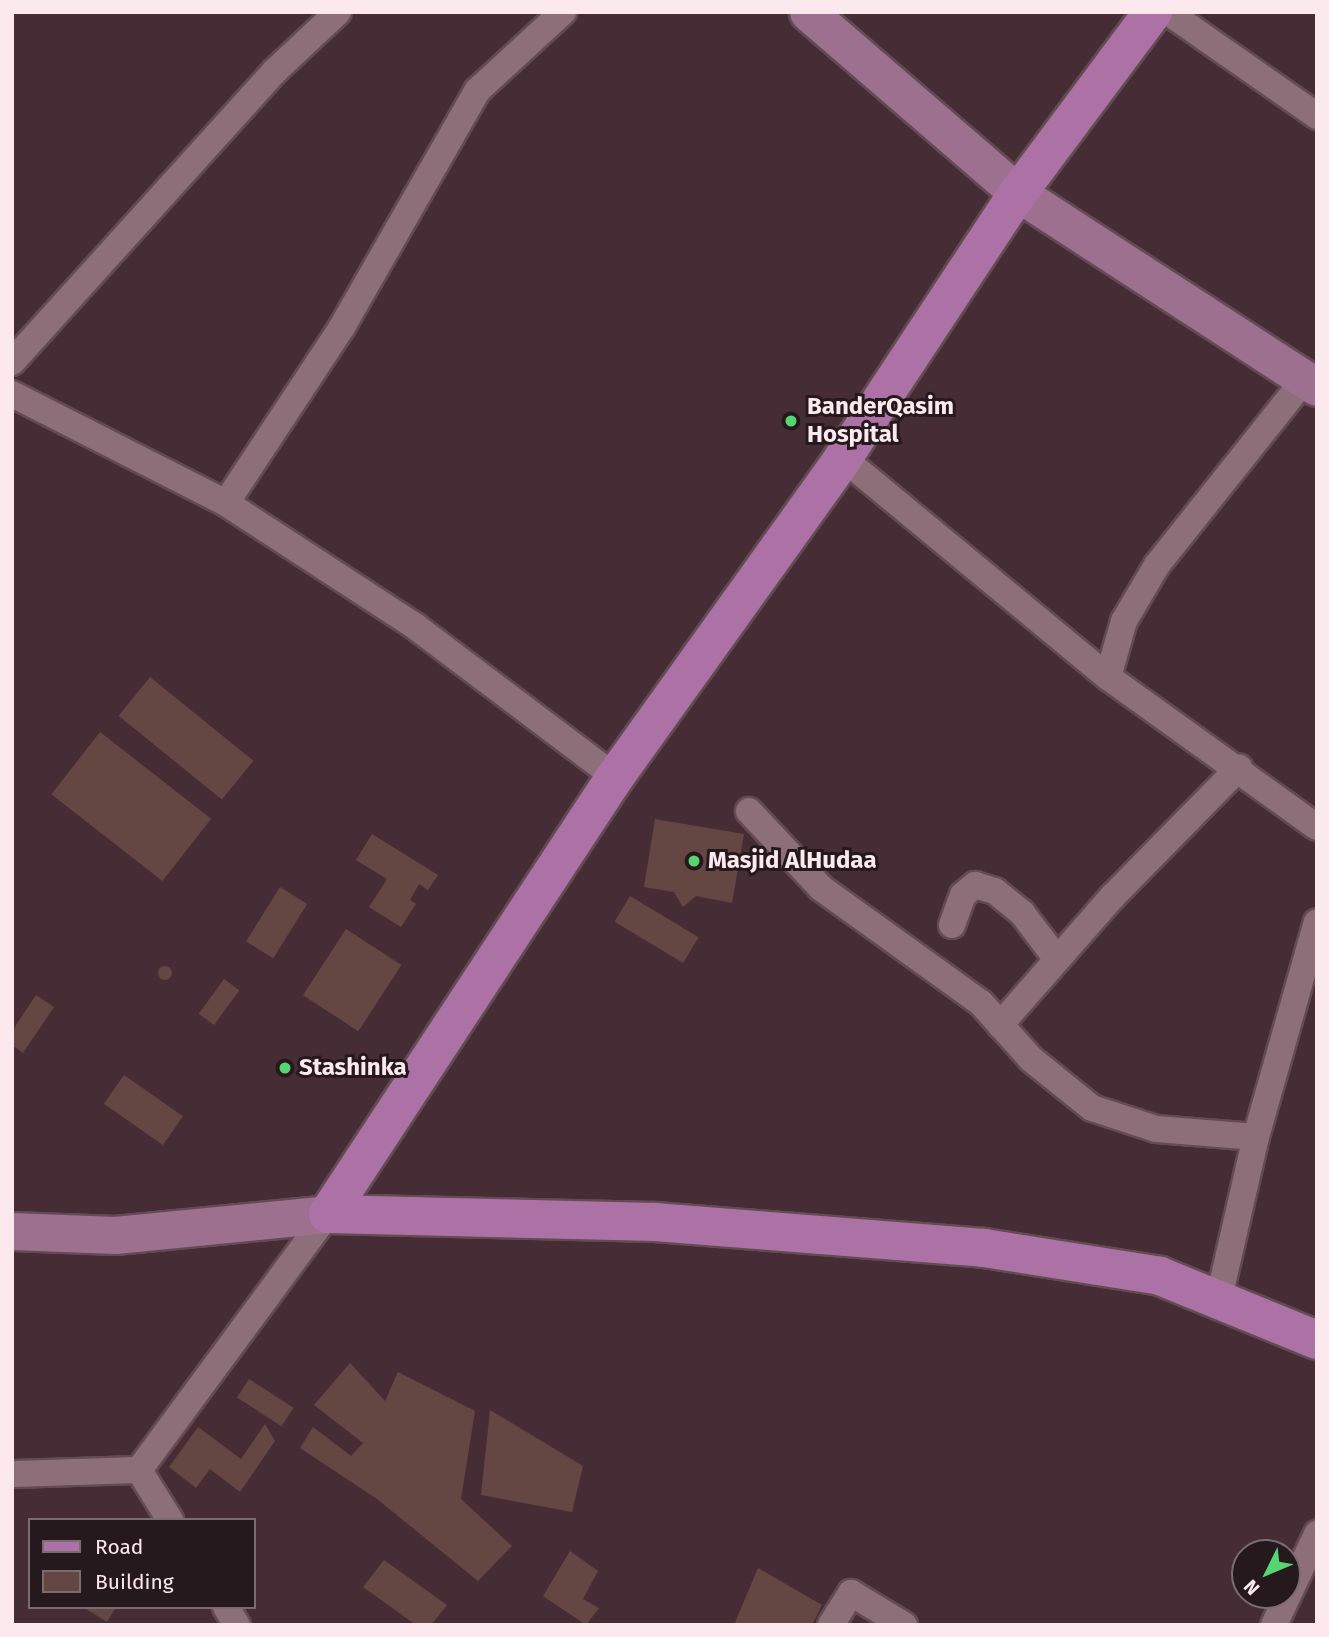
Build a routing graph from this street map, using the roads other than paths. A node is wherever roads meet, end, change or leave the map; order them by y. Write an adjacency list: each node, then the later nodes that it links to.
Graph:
1 (338, 12): 8 (street)
2 (563, 12): 12 (street)
3 (808, 12): 7 (street)
4 (1153, 12): 7 (main road)
5 (1168, 12): 6 (street)
6 (1317, 116)
7 (1018, 193): 9 (street); 11 (main road)
8 (12, 362)
9 (1312, 383): 13 (street)
10 (12, 394): 12 (street)
11 (843, 458): 13 (street); 15 (main road)
12 (226, 503): 15 (street)
13 (1108, 677): 14 (street)
14 (1239, 768): 17 (street); 20 (street)
15 (615, 778): 23 (main road)
16 (749, 811): 21 (street)
17 (1317, 827)
18 (1317, 922): 22 (street)
19 (952, 925): 20 (street)
20 (1056, 958): 21 (street)
21 (1000, 1024): 22 (street)
22 (1256, 1137): 25 (street)
23 (328, 1214): 24 (street); 25 (main road); 27 (street)
24 (12, 1231)
25 (1219, 1298): 26 (main road)
26 (1317, 1340)
27 (139, 1470): 28 (street); 29 (street)
28 (12, 1474)
29 (169, 1518)
30 (1317, 1534): 35 (street)
31 (227, 1609): 32 (street)
32 (237, 1625)
33 (831, 1625): 34 (street)
34 (904, 1625)
35 (1274, 1625)

